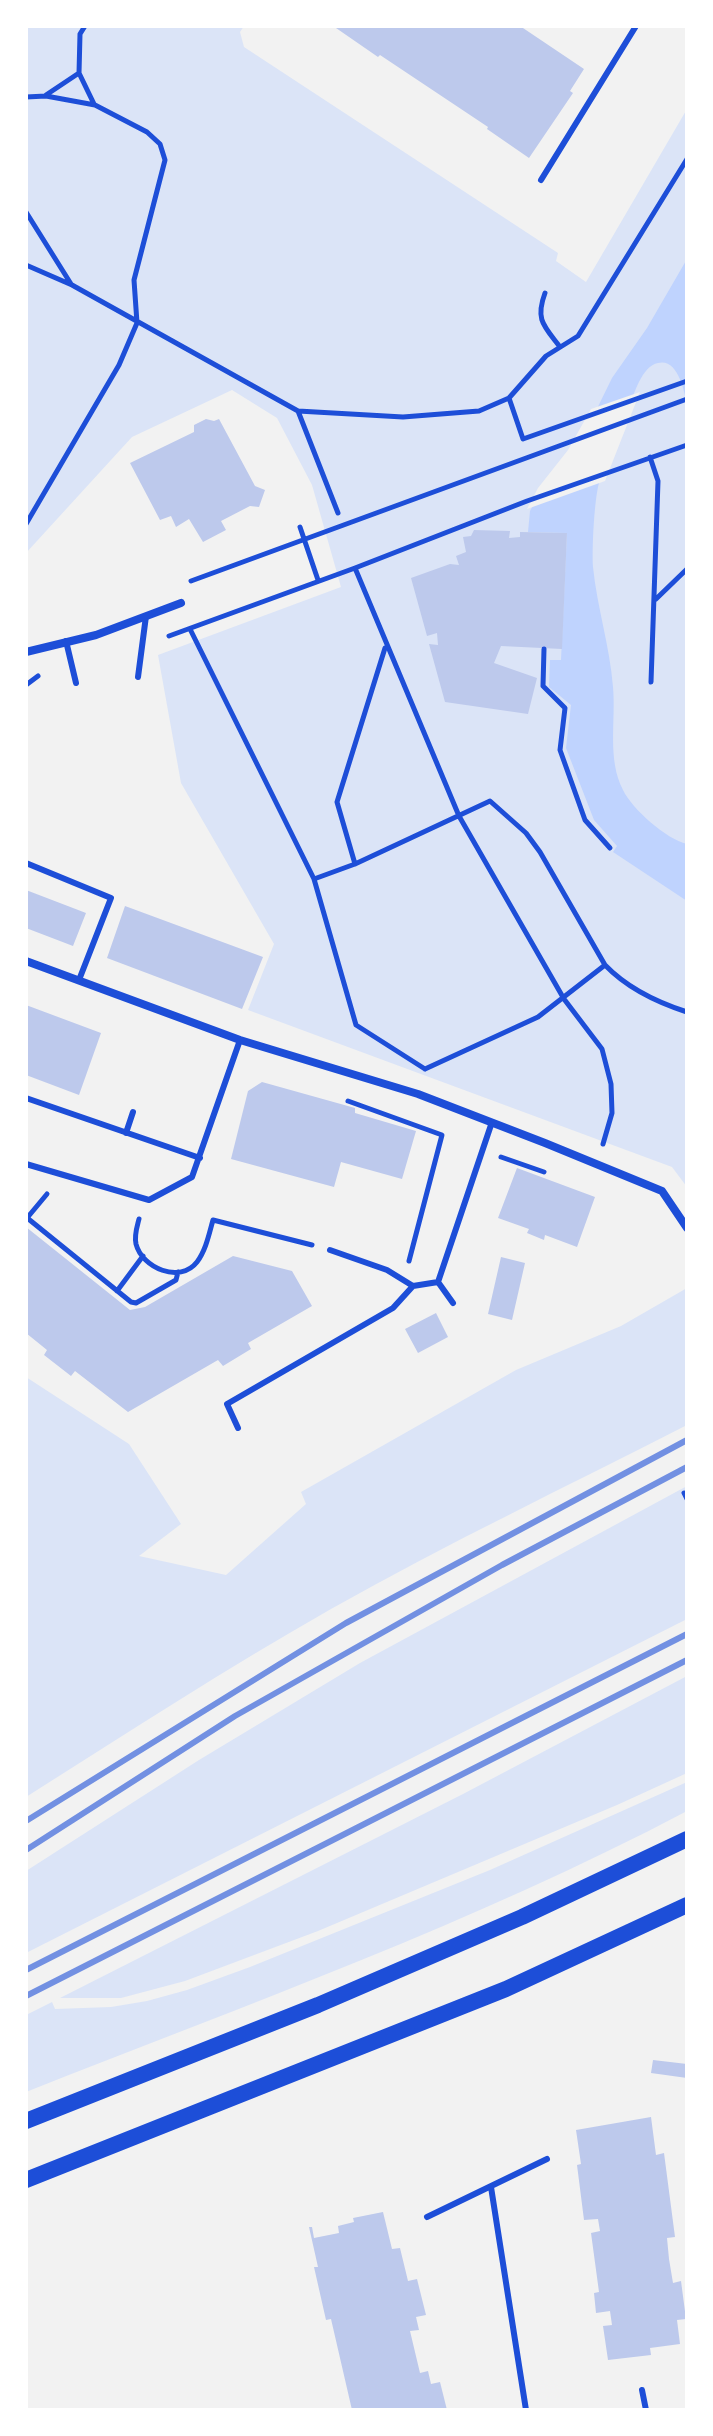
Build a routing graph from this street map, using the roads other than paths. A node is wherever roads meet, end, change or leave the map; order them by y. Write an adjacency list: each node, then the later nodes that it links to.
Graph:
1 (636, 26): 2 (lane)
2 (541, 180)
3 (181, 603): 4 (street)
4 (146, 616): 5 (street); 7 (lane)
5 (66, 641): 6 (street); 8 (lane)
6 (26, 652)
7 (138, 677)
8 (76, 683)
9 (26, 863): 11 (lane)
10 (26, 961): 11 (street)
11 (79, 980): 12 (street)
12 (240, 1040): 15 (street); 17 (lane)
13 (26, 1098): 16 (lane)
14 (133, 1112): 16 (lane)
15 (492, 1122): 19 (street); 21 (lane)
16 (126, 1133): 17 (lane)
17 (200, 1158): 18 (lane)
18 (26, 1164)
19 (687, 1228)
20 (330, 1250): 22 (lane)
21 (438, 1282): 22 (lane); 23 (lane)
22 (413, 1286): 24 (lane)
23 (453, 1303)
24 (238, 1428)
25 (687, 1839): 27 (main road)
26 (687, 1905): 29 (main road)
27 (26, 2121)
28 (547, 2159): 30 (lane)
29 (26, 2180)
30 (491, 2187): 31 (lane); 33 (lane)
31 (427, 2217)
32 (642, 2390): 34 (lane)
33 (526, 2410)
34 (646, 2410)

